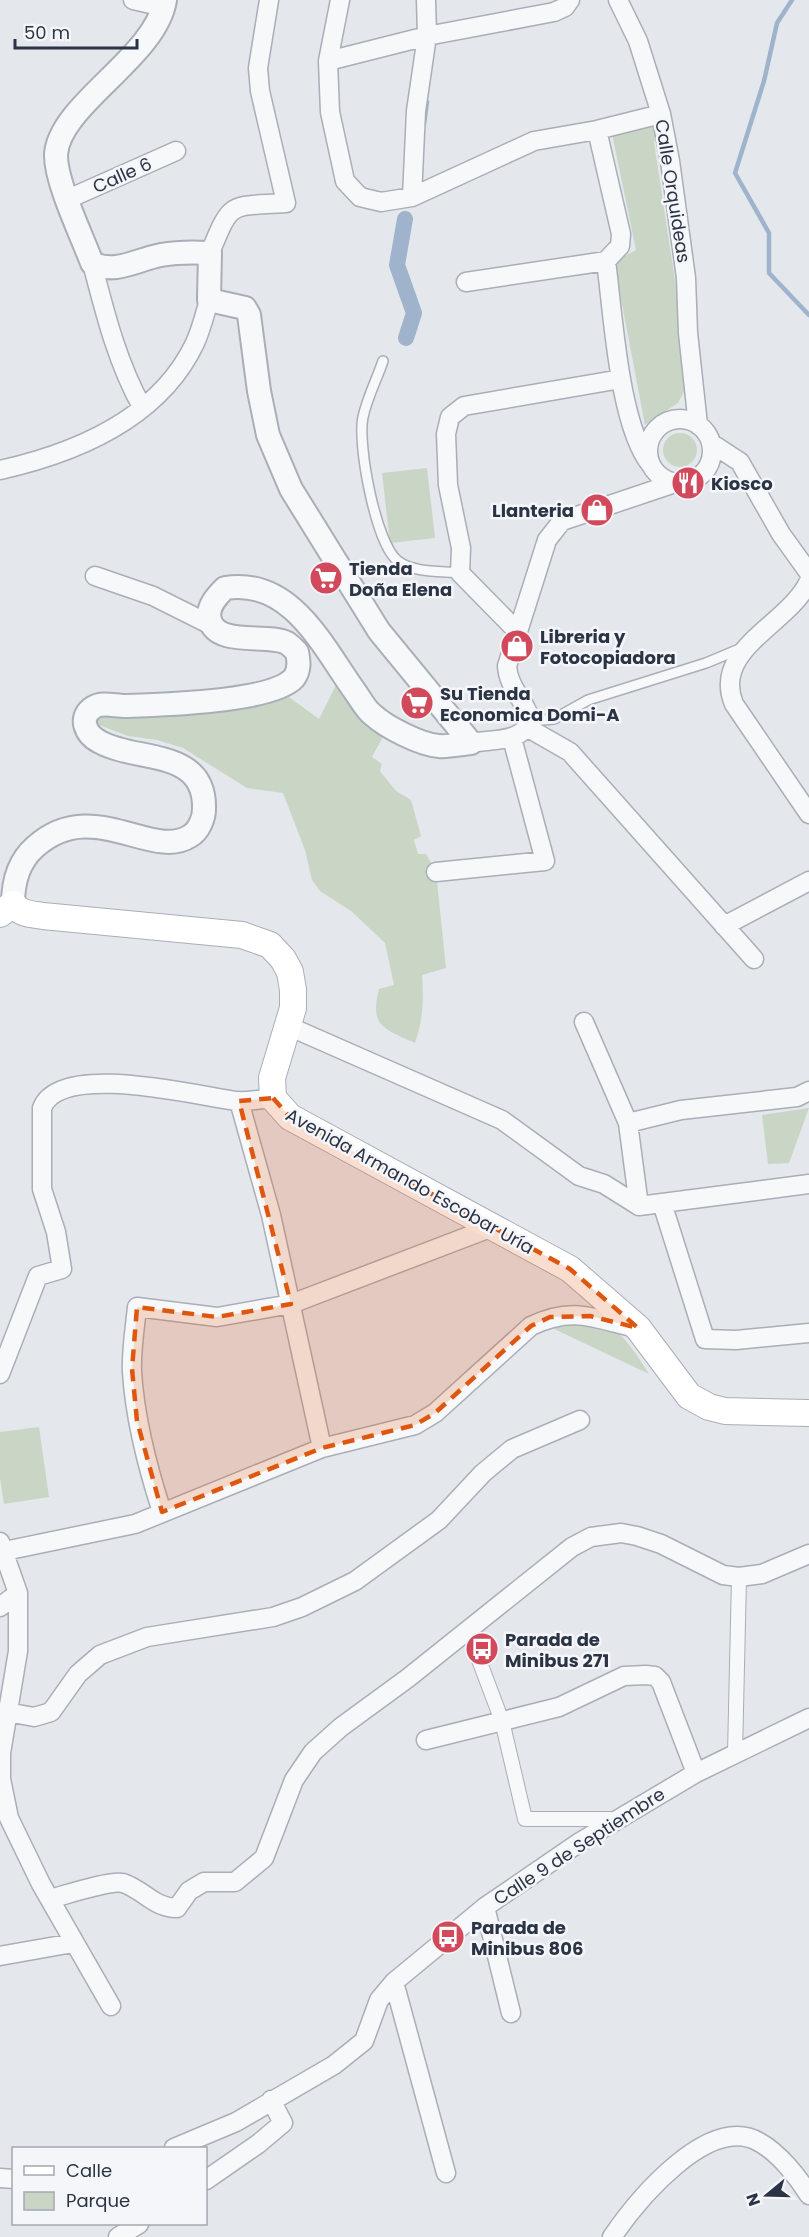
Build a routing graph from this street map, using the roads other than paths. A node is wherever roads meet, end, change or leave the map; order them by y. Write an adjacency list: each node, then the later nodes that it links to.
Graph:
1 (133, 0): 7 (street)
2 (269, 0): 15 (street)
3 (340, 0): 9 (street)
4 (426, 0): 8 (street)
5 (570, 0): 8 (street)
6 (618, 0): 10 (street, Calle Orquideas)
7 (164, 3): 14 (street)
8 (427, 36): 9 (street); 13 (street)
9 (328, 61): 13 (street)
10 (661, 114): 11 (street); 22 (street, Calle Orquideas)
11 (597, 130): 13 (street); 16 (street)
12 (176, 151): 14 (street, Calle 6)
13 (412, 197)
14 (68, 199): 17 (street)
15 (210, 253): 17 (street); 19 (street)
16 (606, 261): 18 (street); 21 (street)
17 (92, 263): 23 (street)
18 (466, 282)
19 (209, 300): 23 (street); 42 (street)
20 (383, 361): 34 (lane)
21 (621, 379): 27 (street); 34 (street)
22 (697, 390): 24 (street); 25 (street, Calle Orquideas)
23 (142, 407): 30 (street)
24 (678, 419): 25 (street); 27 (street)
25 (698, 425): 26 (street)
26 (711, 442): 28 (street); 31 (street)
27 (643, 445): 29 (street)
28 (740, 462): 31 (street); 35 (street)
29 (654, 469): 32 (street); 33 (street)
30 (0, 470)
31 (704, 473): 32 (street)
32 (675, 483): 33 (street)
33 (636, 496): 39 (street)
34 (460, 573): 39 (street)
35 (809, 573)
36 (95, 576): 38 (street)
37 (809, 581): 40 (street)
38 (211, 625): 42 (street); 46 (street)
39 (517, 631): 41 (street)
40 (750, 645): 41 (lane); 43 (street)
41 (524, 729): 42 (street); 44 (street); 47 (street)
42 (471, 743)
43 (809, 814)
44 (436, 872)
45 (809, 880): 47 (street)
46 (6, 909): 50 (main road, Avenida Armando Escobar Uría)
47 (724, 926): 48 (street)
48 (754, 959)
49 (584, 1022): 54 (street)
50 (288, 1026): 52 (main road, Avenida Armando Escobar Uría); 57 (street)
51 (809, 1091): 54 (street)
52 (273, 1098): 53 (street); 58 (main road, Avenida Armando Escobar Uría)
53 (239, 1101): 59 (street); 62 (street)
54 (628, 1123): 57 (street)
55 (809, 1184): 56 (street)
56 (662, 1203): 57 (street); 61 (street)
57 (639, 1206)
58 (490, 1228): 59 (street); 60 (main road, Avenida Armando Escobar Uría)
59 (291, 1304): 65 (street); 66 (street)
60 (638, 1328): 63 (main road, Avenida Armando Escobar Uría); 65 (street)
61 (809, 1333)
62 (0, 1374)
63 (809, 1413)
64 (580, 1420): 73 (street)
65 (322, 1448): 66 (street)
66 (162, 1512): 67 (street)
67 (1, 1549): 70 (street)
68 (809, 1554): 69 (street)
69 (739, 1578): 72 (street); 77 (street)
70 (18, 1593): 71 (street); 73 (street)
71 (0, 1607)
72 (468, 1630): 75 (street); 80 (street)
73 (7, 1712): 80 (street)
74 (809, 1718): 77 (street, Calle 9 de Septiembre)
75 (502, 1721): 76 (street); 78 (street); 79 (street)
76 (426, 1740)
77 (735, 1754): 78 (street, Calle 9 de Septiembre)
78 (696, 1773): 79 (street, Calle 9 de Septiembre)
79 (621, 1819): 81 (street, Calle 9 de Septiembre)
80 (50, 1899): 82 (street)
81 (484, 1907): 84 (street, Calle 9 de Septiembre); 86 (street)
82 (73, 1942): 83 (street); 85 (street)
83 (0, 1956)
84 (394, 1982): 87 (street, Calle 9 de Septiembre); 89 (street)
85 (111, 2006)
86 (511, 2013)
87 (271, 2100): 88 (street, Calle 9 de Septiembre); 90 (street)
88 (176, 2147)
89 (446, 2173)
90 (207, 2179)
91 (809, 2195): 94 (street)
92 (136, 2225): 93 (street)
93 (118, 2237)
94 (612, 2237)

